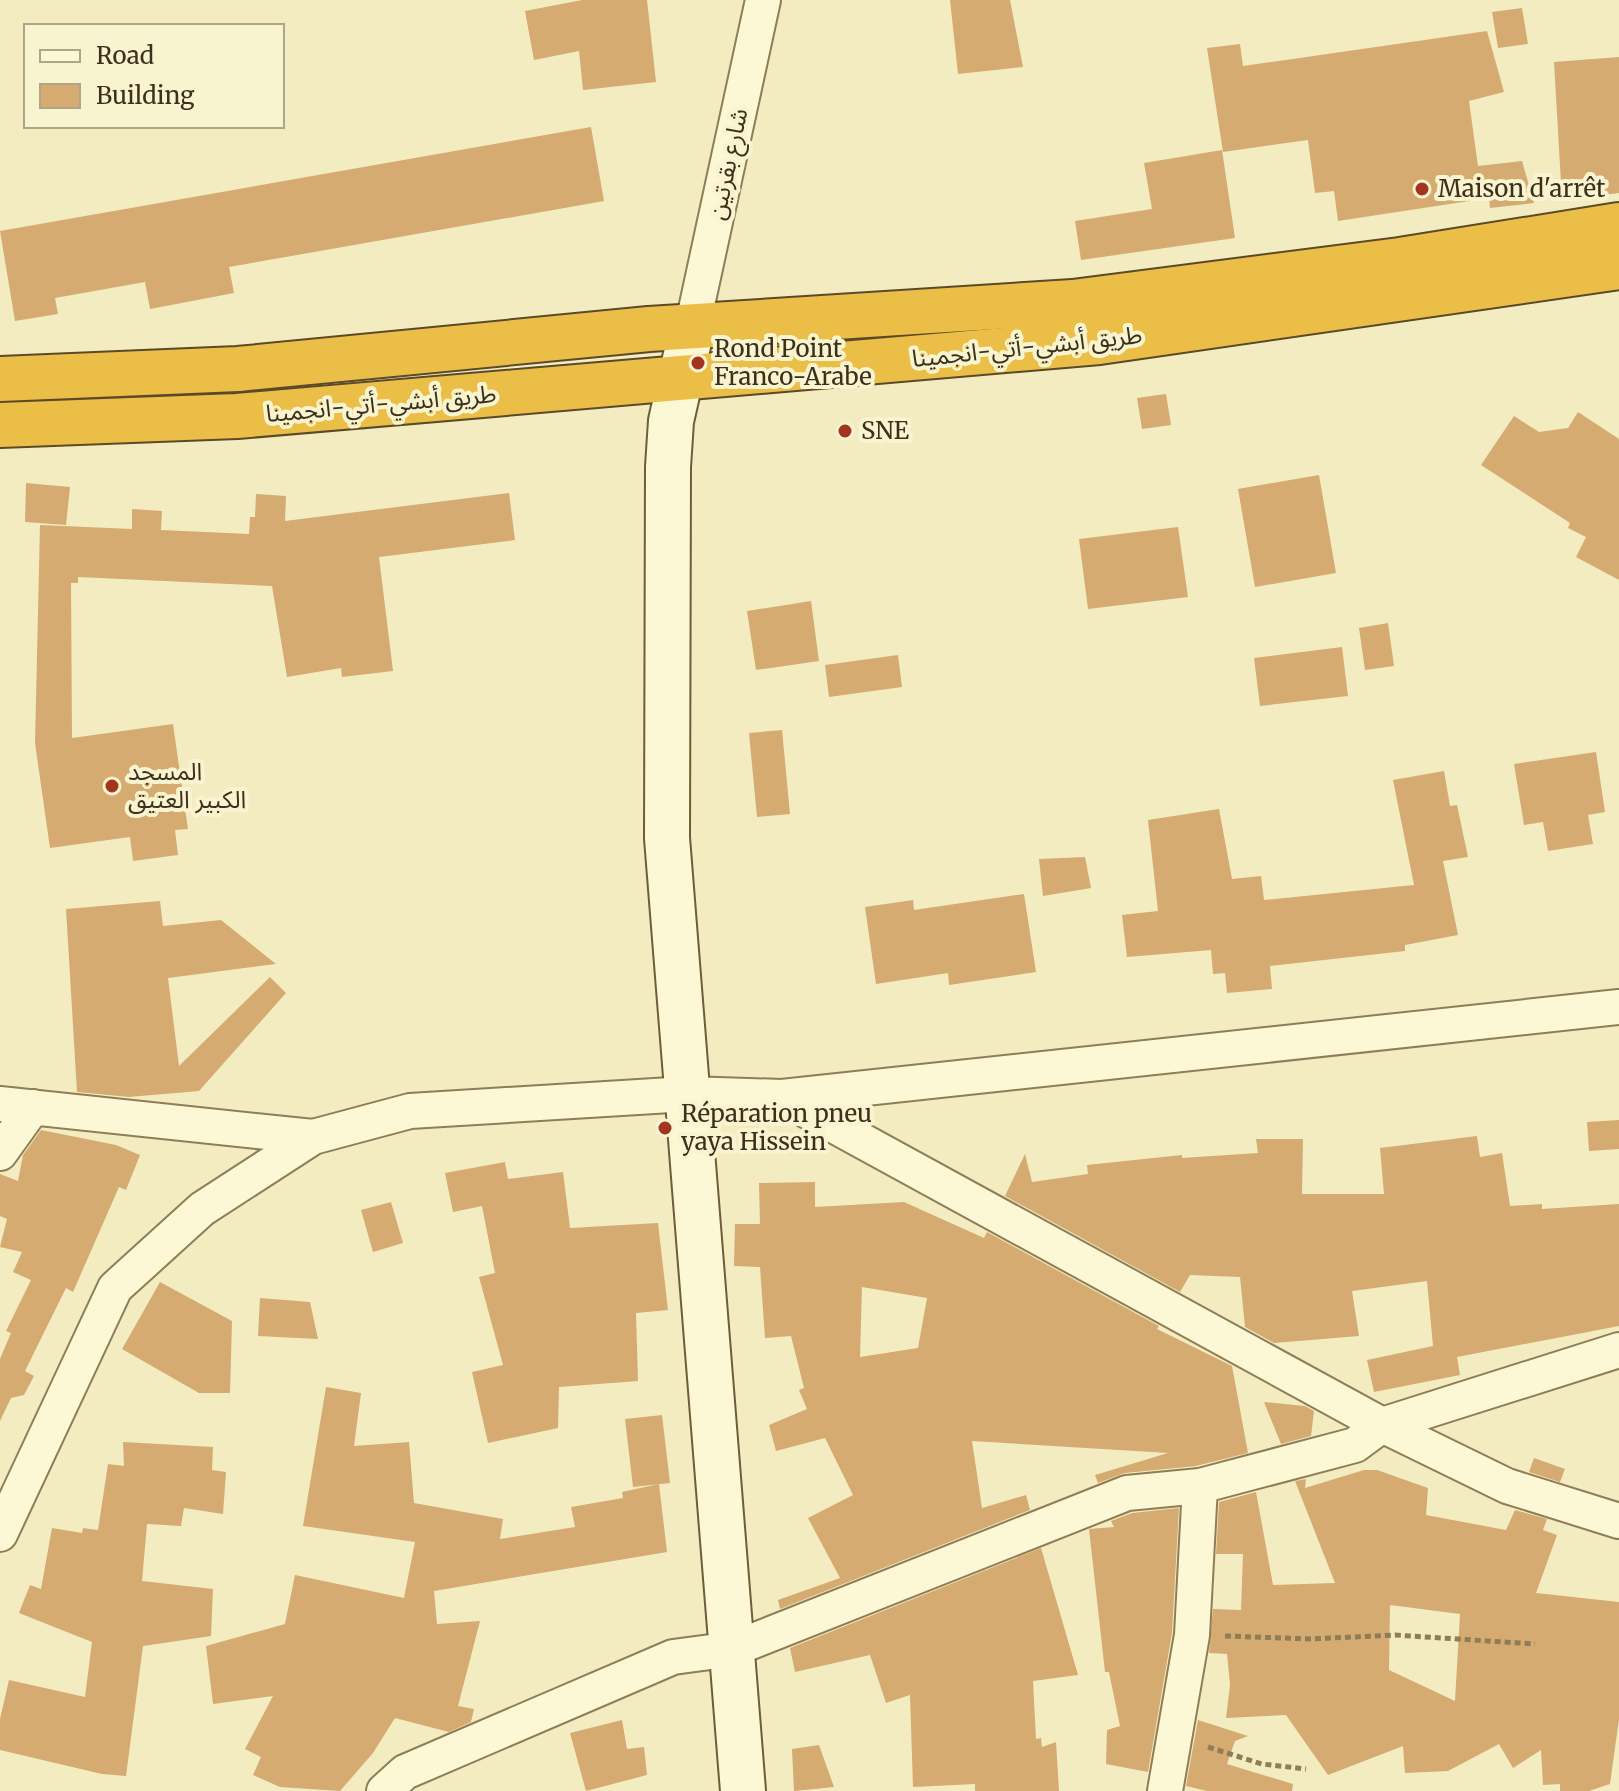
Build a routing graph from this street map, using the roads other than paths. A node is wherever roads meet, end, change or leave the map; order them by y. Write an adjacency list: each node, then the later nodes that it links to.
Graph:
1 (763, 0): 5 (street, شارع بقرتين)
2 (1619, 225): 4 (highway)
3 (1619, 267): 4 (highway, طريق أبشي-أتي-انجمينا)
4 (1403, 280): 5 (highway); 7 (highway, طريق أبشي-أتي-انجمينا)
5 (692, 328): 6 (highway); 7 (street)
6 (0, 379)
7 (680, 379): 8 (highway, طريق أبشي-أتي-انجمينا); 10 (street)
8 (0, 425)
9 (1619, 1007): 11 (street)
10 (687, 1094): 11 (street); 13 (street); 20 (street)
11 (782, 1097): 16 (street)
12 (17, 1105): 13 (street); 14 (street)
13 (313, 1137): 18 (street)
14 (0, 1153)
15 (1619, 1350): 16 (street)
16 (1382, 1425): 17 (street); 19 (street)
17 (1200, 1486): 20 (street); 23 (street)
18 (3, 1516)
19 (1619, 1521)
20 (733, 1649): 21 (street); 22 (street)
21 (398, 1785)
22 (743, 1791)
23 (1165, 1791)

